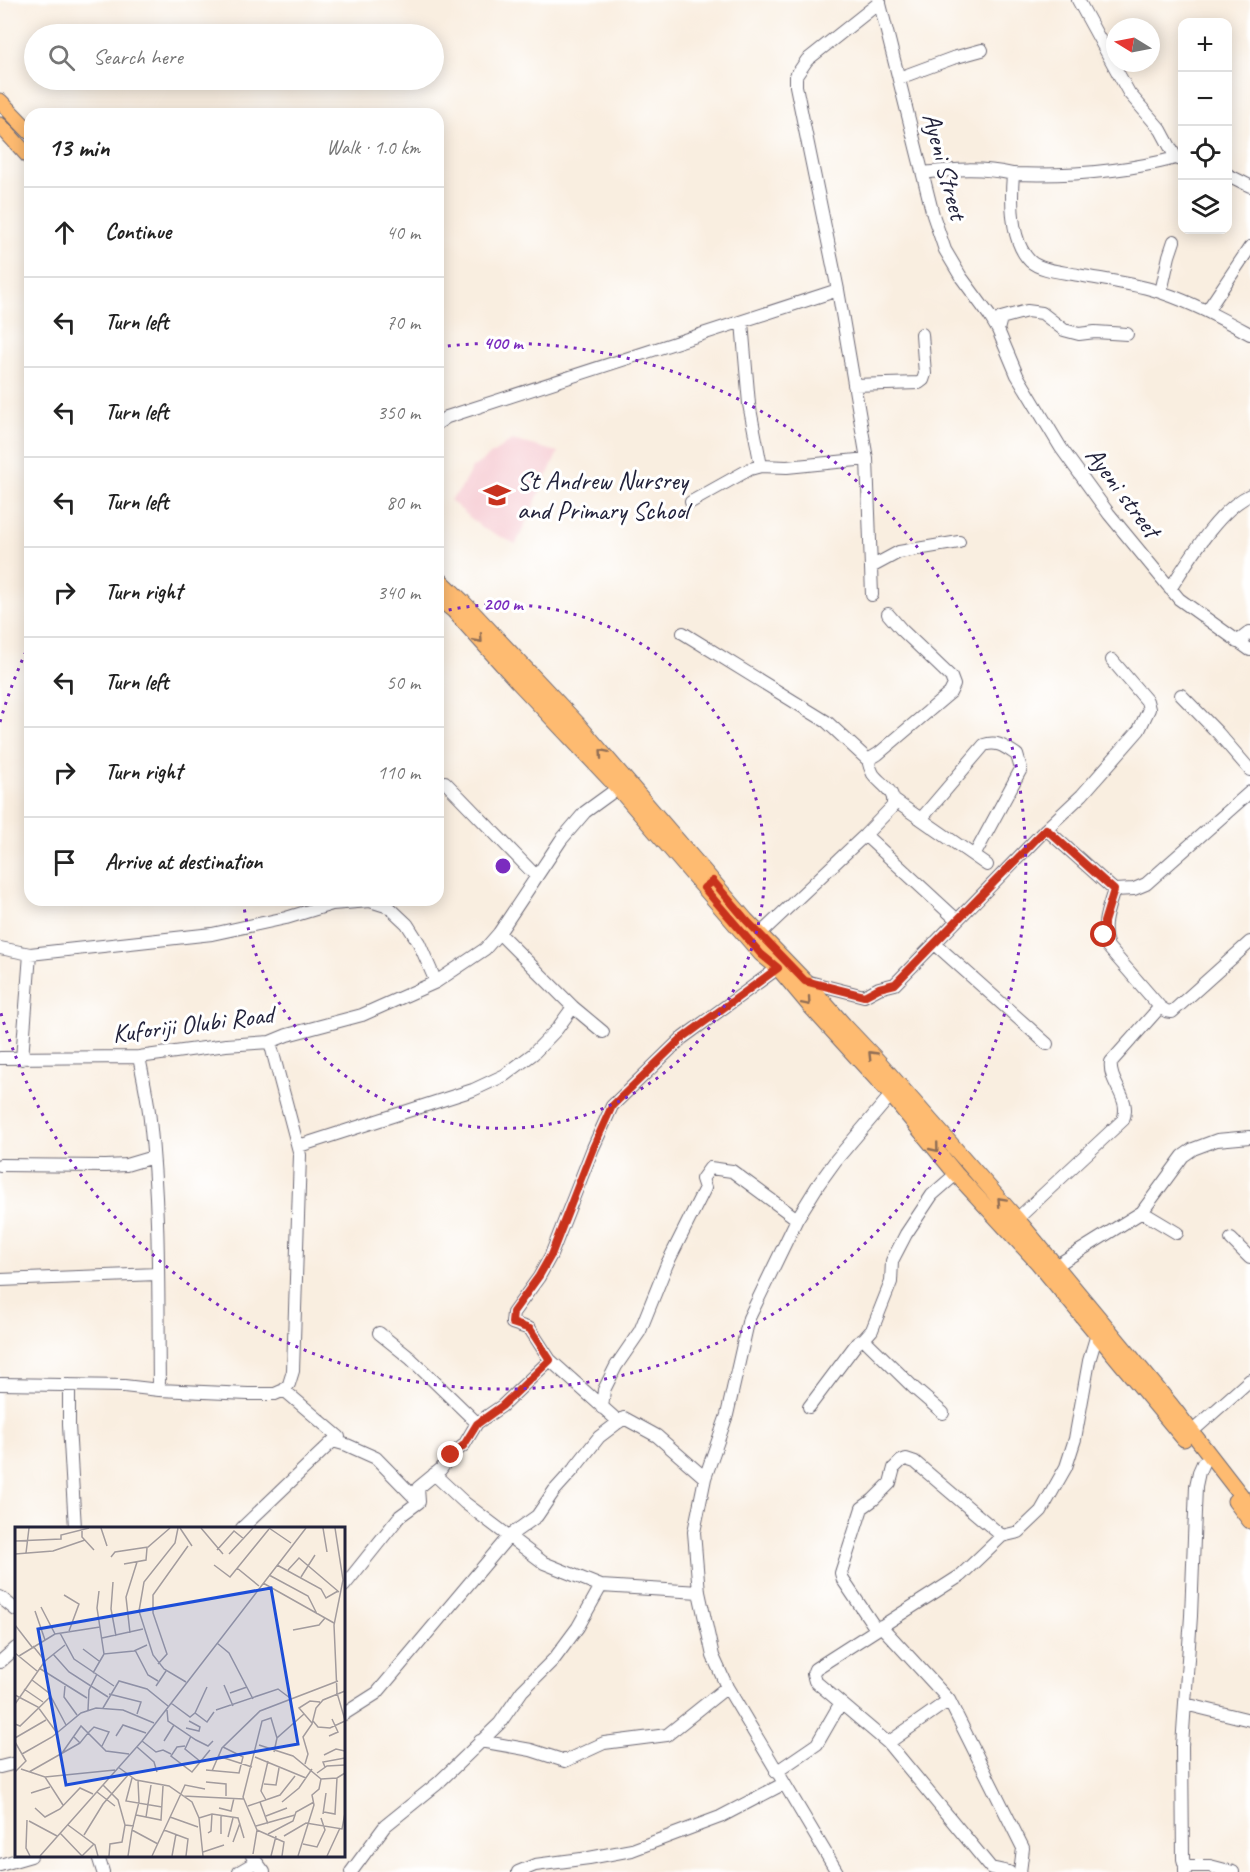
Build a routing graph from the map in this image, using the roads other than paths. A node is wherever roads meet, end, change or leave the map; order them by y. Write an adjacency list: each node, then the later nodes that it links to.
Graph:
1 (1078, 0): 9 (street)
2 (880, 1): 4 (street, Ayeni Street); 17 (street)
3 (982, 50): 4 (street)
4 (899, 78): 11 (street, Ayeni Street)
5 (0, 101): 7 (main road)
6 (0, 125): 8 (main road)
7 (24, 126)
8 (24, 151)
9 (1178, 157)
10 (1178, 159): 12 (street)
11 (923, 173): 12 (street); 21 (street, Ayeni Street)
12 (1013, 174): 18 (street)
13 (1232, 178): 14 (street)
14 (1250, 186)
15 (1174, 241): 18 (street)
16 (1250, 248): 19 (street)
17 (838, 290): 20 (street); 25 (street)
18 (1161, 292): 19 (street)
19 (1207, 311): 24 (street)
20 (742, 322): 26 (street); 28 (street)
21 (998, 330): 23 (street); 34 (street, Ayeni street)
22 (922, 334): 25 (street)
23 (1127, 334)
24 (1250, 334)
25 (854, 386): 27 (street)
26 (444, 419)
27 (867, 459): 28 (street); 32 (street)
28 (761, 466): 30 (street)
29 (1250, 495): 34 (street)
30 (691, 502)
31 (959, 542): 32 (street)
32 (873, 566): 35 (street)
33 (444, 586): 37 (main road)
34 (1170, 589): 41 (street, Ayeni street)
35 (872, 595)
36 (444, 600): 37 (main road)
37 (458, 606): 48 (main road, one-way to 48); 57 (main road, one-way to 37)
38 (888, 614): 45 (street)
39 (1250, 632): 41 (street)
40 (683, 633): 45 (street)
41 (1237, 642): 42 (street, Ayeni street)
42 (1250, 650)
43 (1112, 660): 52 (street)
44 (1181, 695): 46 (street)
45 (868, 760): 50 (street)
46 (1250, 770)
47 (445, 782): 56 (street)
48 (618, 788): 56 (street, Kuforiji Olubi Road); 57 (main road)
49 (1250, 792): 58 (street)
50 (895, 801): 51 (street); 53 (street)
51 (921, 819): 54 (street); 54 (street)
52 (1046, 829): 58 (street); 61 (street)
53 (865, 835): 61 (street); 63 (street)
54 (974, 856): 55 (street)
55 (987, 865)
56 (536, 876): 62 (street, Kuforiji Olubi Road)
57 (708, 884): 63 (main road); 68 (main road)
58 (1114, 890): 72 (street)
59 (325, 906): 67 (street)
60 (386, 906): 70 (street)
61 (957, 920): 65 (street)
62 (499, 933): 70 (street, Kuforiji Olubi Road); 71 (street)
63 (759, 934): 69 (main road)
64 (1250, 942): 72 (street)
65 (934, 943): 69 (street); 75 (street)
66 (0, 948): 67 (street)
67 (30, 954): 78 (street)
68 (778, 968): 79 (main road, one-way to 79); 97 (street)
69 (805, 981): 87 (main road, one-way to 69)
70 (436, 982): 74 (street, Kuforiji Olubi Road)
71 (573, 1007): 73 (street); 81 (street)
72 (1160, 1007): 87 (street)
73 (603, 1032)
74 (270, 1042): 76 (street, Kuforiji Olubi Road); 81 (street)
75 (1047, 1044)
76 (139, 1057): 78 (street, Kuforiji Olubi Road); 82 (street)
77 (0, 1058): 78 (street, Kuforiji Olubi Road)
78 (22, 1059)
79 (891, 1095): 84 (main road, one-way to 84); 86 (street)
80 (1250, 1137): 85 (street)
81 (299, 1146): 102 (street)
82 (153, 1157): 83 (street); 92 (street)
83 (0, 1165)
84 (956, 1174): 95 (main road); 96 (street)
85 (1142, 1212): 88 (street); 91 (street)
86 (798, 1219): 104 (street); 112 (street)
87 (1017, 1219): 91 (main road)
88 (1177, 1233)
89 (1231, 1239): 90 (street)
90 (1250, 1258)
91 (1057, 1265): 108 (main road)
92 (158, 1274): 93 (street); 101 (street)
93 (0, 1280)
94 (379, 1333): 107 (street)
95 (1097, 1334): 108 (main road); 119 (street)
96 (864, 1339): 103 (street); 105 (street)
97 (550, 1360): 104 (street); 107 (street)
98 (1250, 1380): 108 (street)
99 (0, 1384): 100 (street)
100 (69, 1385): 101 (street); 116 (street)
101 (159, 1390): 102 (street)
102 (284, 1390): 109 (street)
103 (809, 1407)
104 (602, 1408): 106 (street)
105 (943, 1413)
106 (624, 1418): 112 (street); 118 (street)
107 (477, 1424): 111 (street)
108 (1188, 1436): 110 (main road); 114 (main road)
109 (333, 1441): 113 (street); 117 (street)
110 (1203, 1463): 115 (main road); 131 (street)
111 (434, 1474): 113 (street); 118 (street)
112 (705, 1478): 122 (street)
113 (418, 1502): 120 (street)
114 (1250, 1507)
115 (1250, 1521)
116 (75, 1527)
117 (243, 1527)
118 (509, 1536): 121 (street); 132 (street)
119 (1002, 1536): 125 (street); 125 (street)
120 (345, 1585)
121 (601, 1586): 122 (street); 134 (street)
122 (699, 1592): 128 (street)
123 (0, 1598): 124 (street)
124 (15, 1609)
125 (879, 1628): 129 (street); 130 (street)
126 (15, 1649): 127 (street)
127 (0, 1662)
128 (727, 1688): 134 (street); 138 (street)
129 (949, 1700): 135 (street); 153 (street)
130 (840, 1704): 135 (street); 138 (street)
131 (1185, 1704): 133 (street); 145 (street)
132 (345, 1713)
133 (1250, 1720)
134 (480, 1741): 150 (street)
135 (888, 1743): 152 (street)
136 (15, 1763): 137 (street)
137 (0, 1767)
138 (776, 1772): 139 (street)
139 (783, 1784): 144 (street); 146 (street)
140 (28, 1857): 143 (street)
141 (99, 1857): 147 (street)
142 (254, 1859): 148 (street); 149 (street)
143 (0, 1865)
144 (537, 1869): 151 (street)
145 (1185, 1869): 154 (street)
146 (833, 1871)
147 (103, 1872)
148 (239, 1872)
149 (264, 1872)
150 (351, 1872)
151 (518, 1872)
152 (1009, 1872)
153 (1020, 1872)
154 (1233, 1872)

